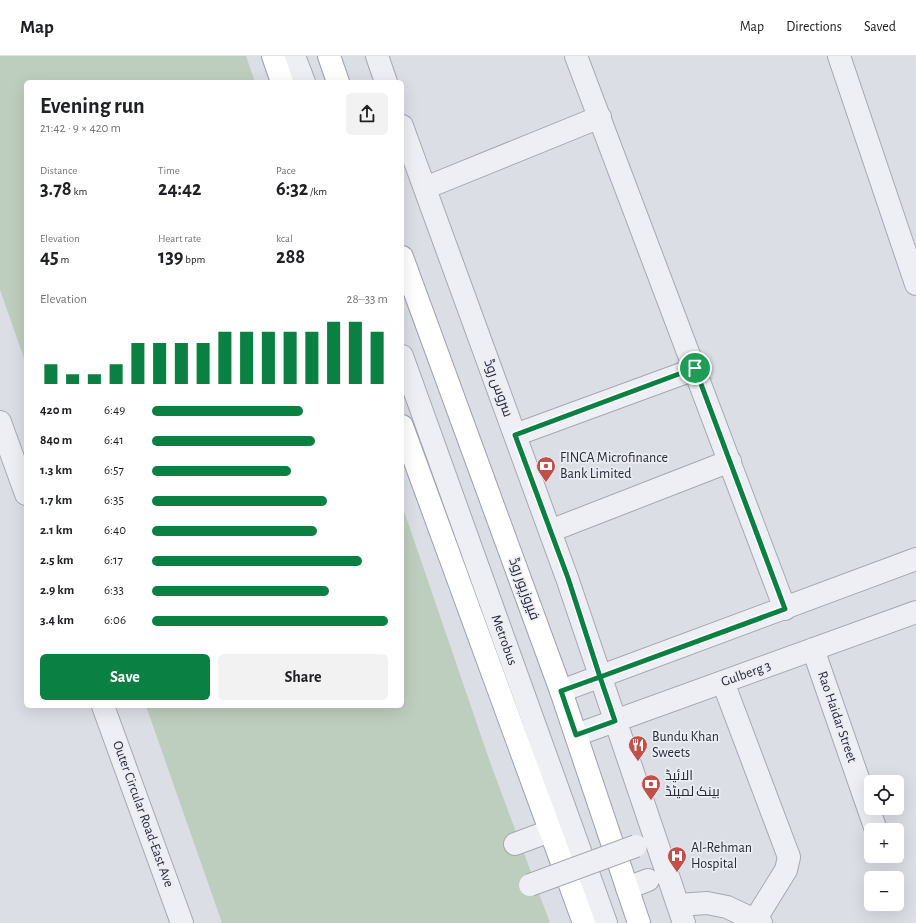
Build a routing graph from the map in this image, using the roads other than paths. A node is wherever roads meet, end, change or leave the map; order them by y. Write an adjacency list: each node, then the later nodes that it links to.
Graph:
1 (273, 56): 7 (main road)
2 (294, 56): 8 (street)
3 (328, 56): 9 (main road)
4 (376, 56): 10 (street)
5 (576, 56): 11 (street)
6 (839, 56): 14 (street)
7 (281, 80)
8 (303, 80)
9 (337, 80)
10 (385, 80)
11 (600, 117): 13 (street); 18 (street)
12 (404, 131): 13 (street, سروس روڈ)
13 (425, 188): 21 (street, سروس روڈ)
14 (910, 248): 16 (street)
15 (404, 262): 31 (main road, فیروزپور روڈ)
16 (916, 284)
17 (404, 362): 46 (street, Metrobus)
18 (695, 368): 21 (street); 22 (street)
19 (0, 422): 23 (street)
20 (404, 431): 36 (main road)
21 (515, 435): 24 (street, سروس روڈ)
22 (730, 461): 24 (street); 26 (street)
23 (24, 488)
24 (550, 531): 29 (street, سروس روڈ)
25 (916, 559): 26 (street)
26 (785, 609): 29 (street)
27 (916, 612): 28 (street, Gulberg 3)
28 (813, 649): 30 (street, Gulberg 3); 35 (street, Rao Haidar Street)
29 (600, 677): 31 (street); 33 (street, سروس روڈ)
30 (723, 682): 33 (street, Gulberg 3); 43 (street)
31 (561, 691): 34 (main road, فیروزپور روڈ)
32 (104, 708): 44 (street, Outer Circular Road-East Ave)
33 (615, 721): 34 (street, Gulberg 3); 42 (street, سروس روڈ)
34 (576, 735): 41 (main road, فیروزپور روڈ)
35 (874, 823)
36 (550, 831): 37 (street); 45 (main road)
37 (515, 844)
38 (636, 846): 40 (street, bridge)
39 (648, 880): 41 (street)
40 (530, 885)
41 (627, 888): 47 (main road, فیروزپور روڈ)
42 (681, 914): 43 (street)
43 (758, 922)
44 (182, 923)
45 (584, 923)
46 (606, 923)
47 (639, 923)

